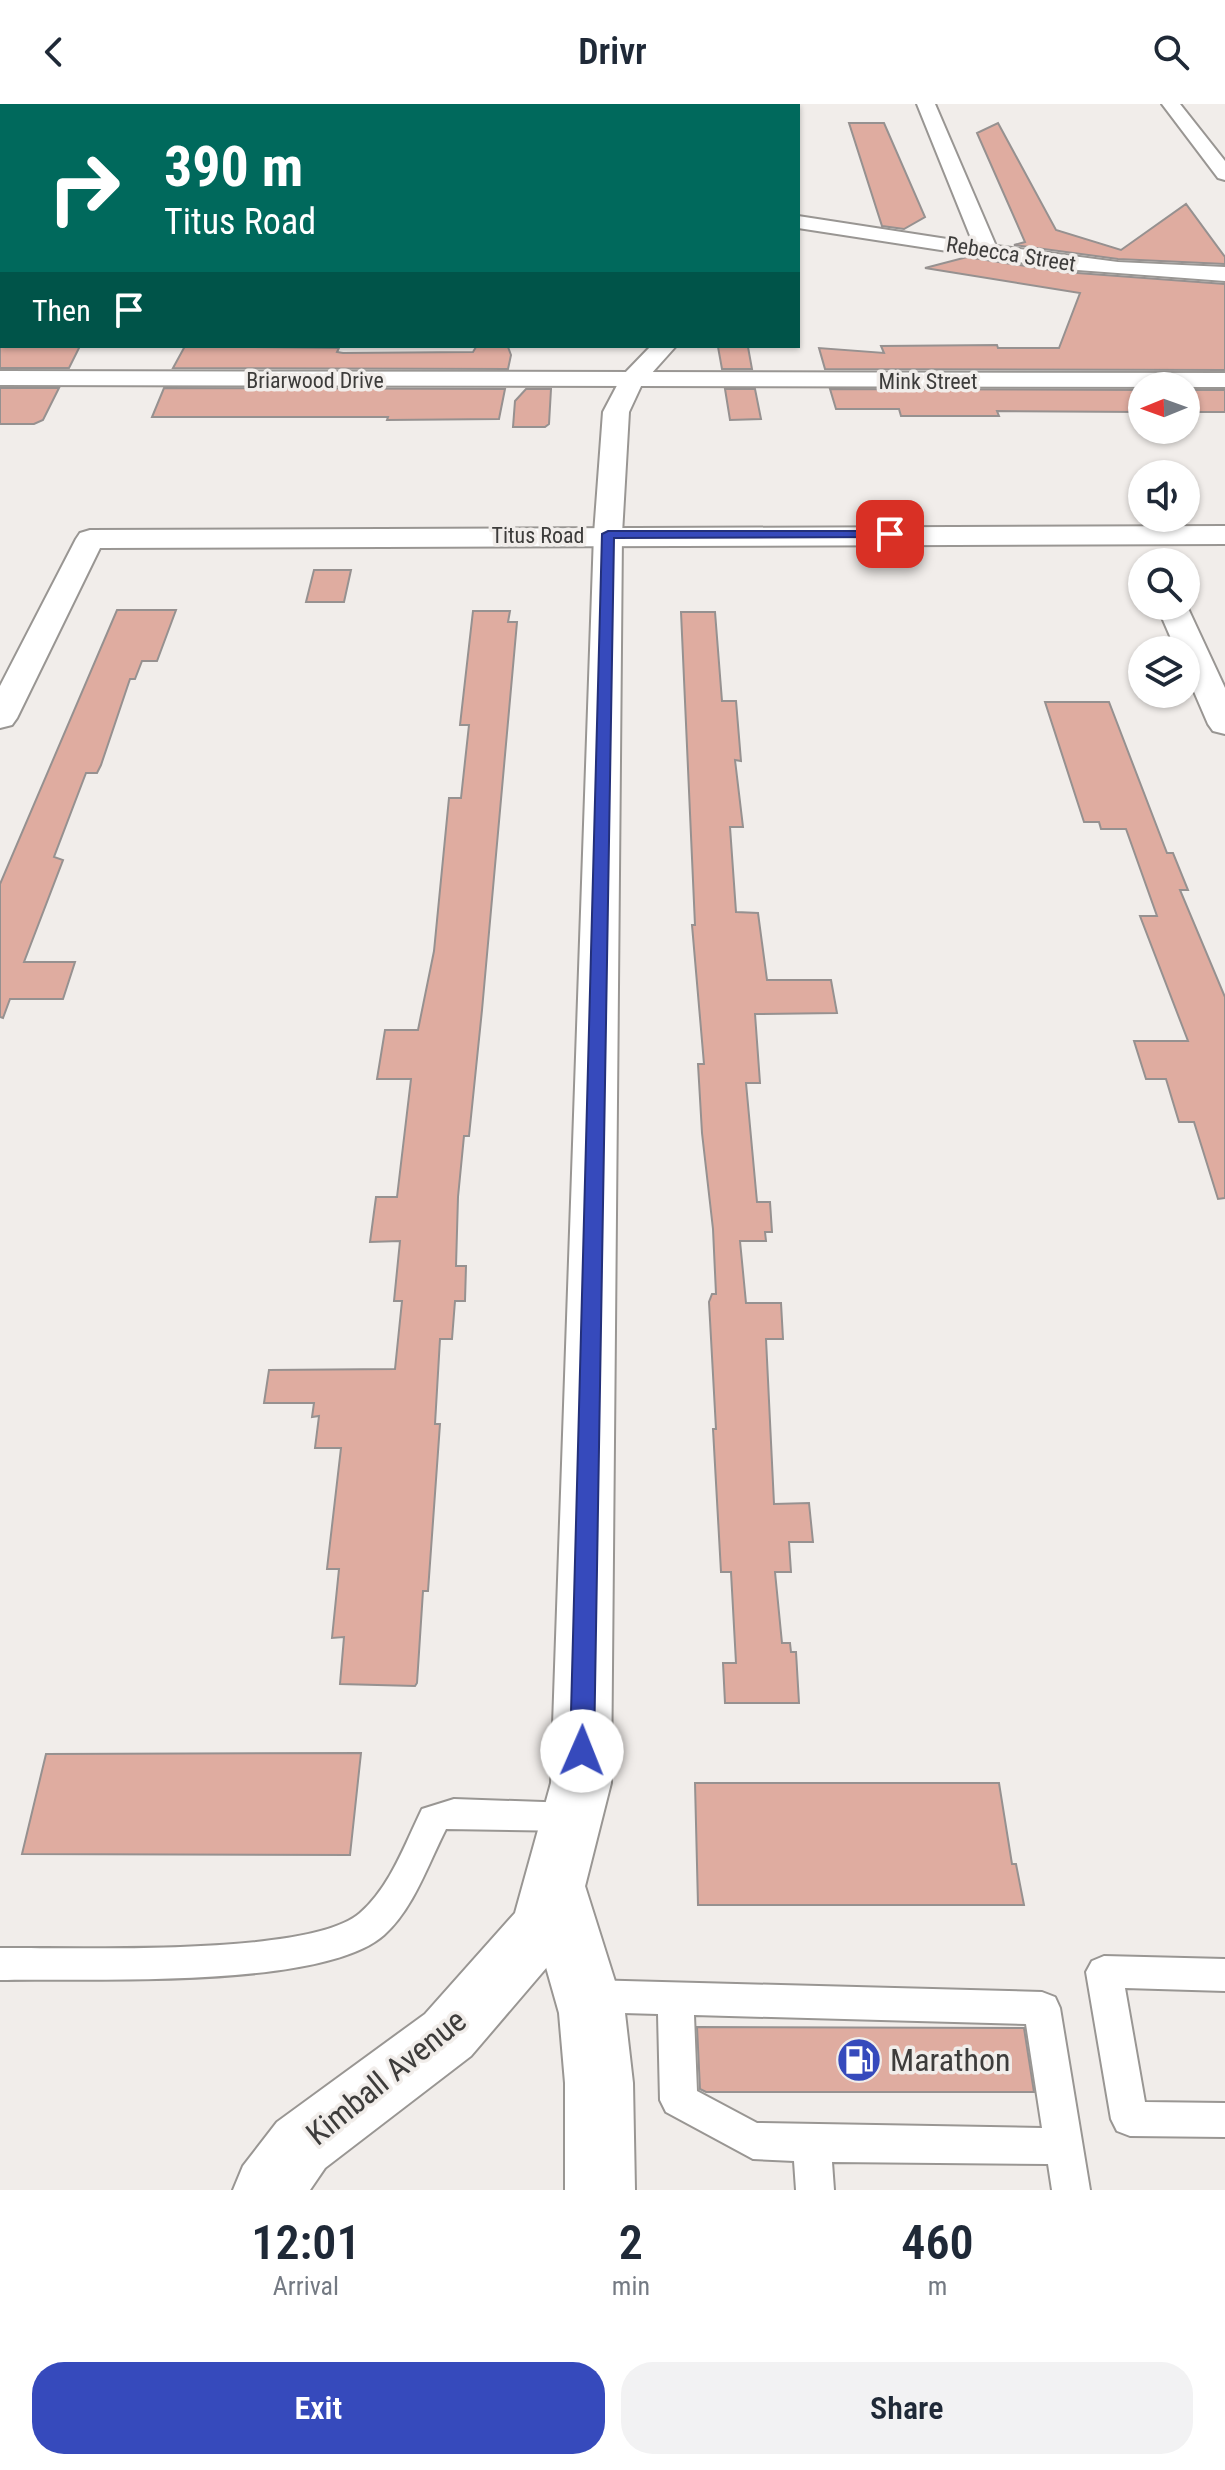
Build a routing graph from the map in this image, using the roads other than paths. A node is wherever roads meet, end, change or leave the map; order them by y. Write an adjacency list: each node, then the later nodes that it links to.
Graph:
1 (926, 104): 5 (street)
2 (1171, 104): 3 (street)
3 (1225, 174)
4 (800, 222): 5 (street, Rebecca Street)
5 (986, 249): 6 (street, Rebecca Street)
6 (1225, 274)
7 (662, 348): 10 (street, Kimball Avenue)
8 (0, 378): 10 (street, Briarwood Drive)
9 (1225, 380): 10 (street, Mink Street)
10 (631, 381): 11 (street, Kimball Avenue)
11 (608, 534): 12 (street, Titus Road); 16 (street, Titus Road); 18 (street, Kimball Avenue)
12 (1140, 535): 13 (street, Titus Road); 14 (street)
13 (1225, 535)
14 (1146, 548)
15 (1178, 620): 17 (street)
16 (0, 718)
17 (1225, 724)
18 (572, 1817): 19 (street, Kimball Avenue); 20 (lane)
19 (554, 1886): 22 (street); 27 (street, Kimball Avenue)
20 (0, 1964)
21 (1225, 1975): 24 (lane)
22 (587, 1996): 23 (lane); 28 (street)
23 (675, 1998): 25 (lane); 26 (lane)
24 (1225, 2120)
25 (812, 2144): 26 (lane); 29 (lane)
26 (1064, 2146): 30 (lane)
27 (268, 2190)
28 (600, 2190)
29 (815, 2190)
30 (1071, 2190)

